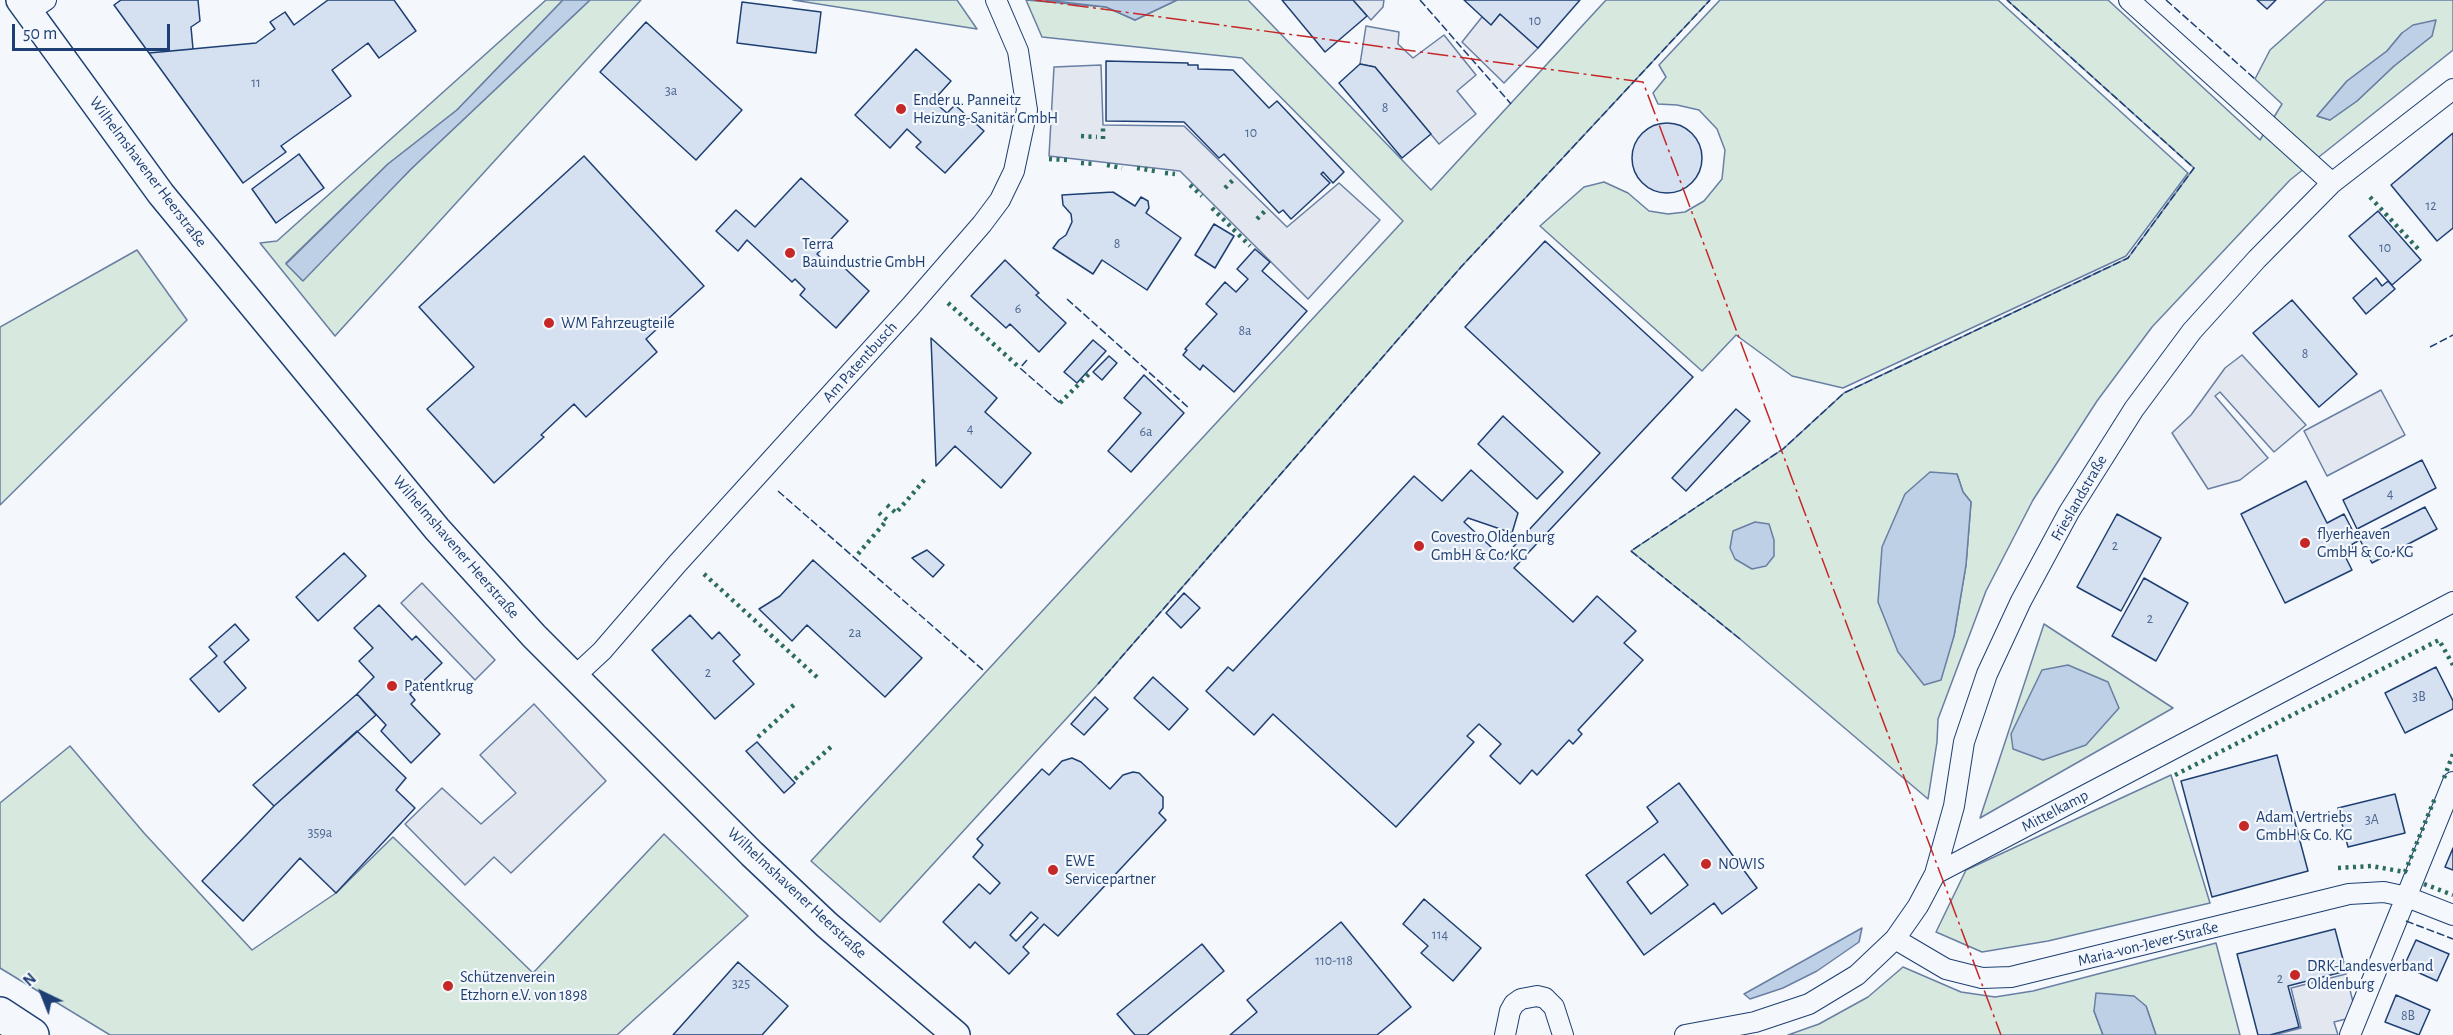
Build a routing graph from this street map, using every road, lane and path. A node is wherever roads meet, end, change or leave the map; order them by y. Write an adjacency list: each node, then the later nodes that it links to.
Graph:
1 (996, 0): 7 (street, Am Patentbusch)
2 (2129, 0): 5 (street)
3 (32, 4): 7 (street, Wilhelmshavener Heerstraße)
4 (2453, 89): 5 (street, Frieslandstraße)
5 (2332, 183): 9 (street, Frieslandstraße)
6 (2453, 602): 9 (street, Mittelkamp)
7 (574, 677): 15 (street, Wilhelmshavener Heerstraße)
8 (2453, 782): 10 (street)
9 (1935, 874): 12 (street)
10 (2408, 897): 11 (street, Maria-von-Jever-Straße); 12 (street, Maria-von-Jever-Straße); 19 (street)
11 (2453, 915)
12 (1895, 939): 18 (street)
13 (0, 1014): 14 (highway)
14 (32, 1035)
15 (957, 1035)
16 (1505, 1035): 17 (street)
17 (1563, 1035)
18 (1685, 1035)
19 (2350, 1035)

